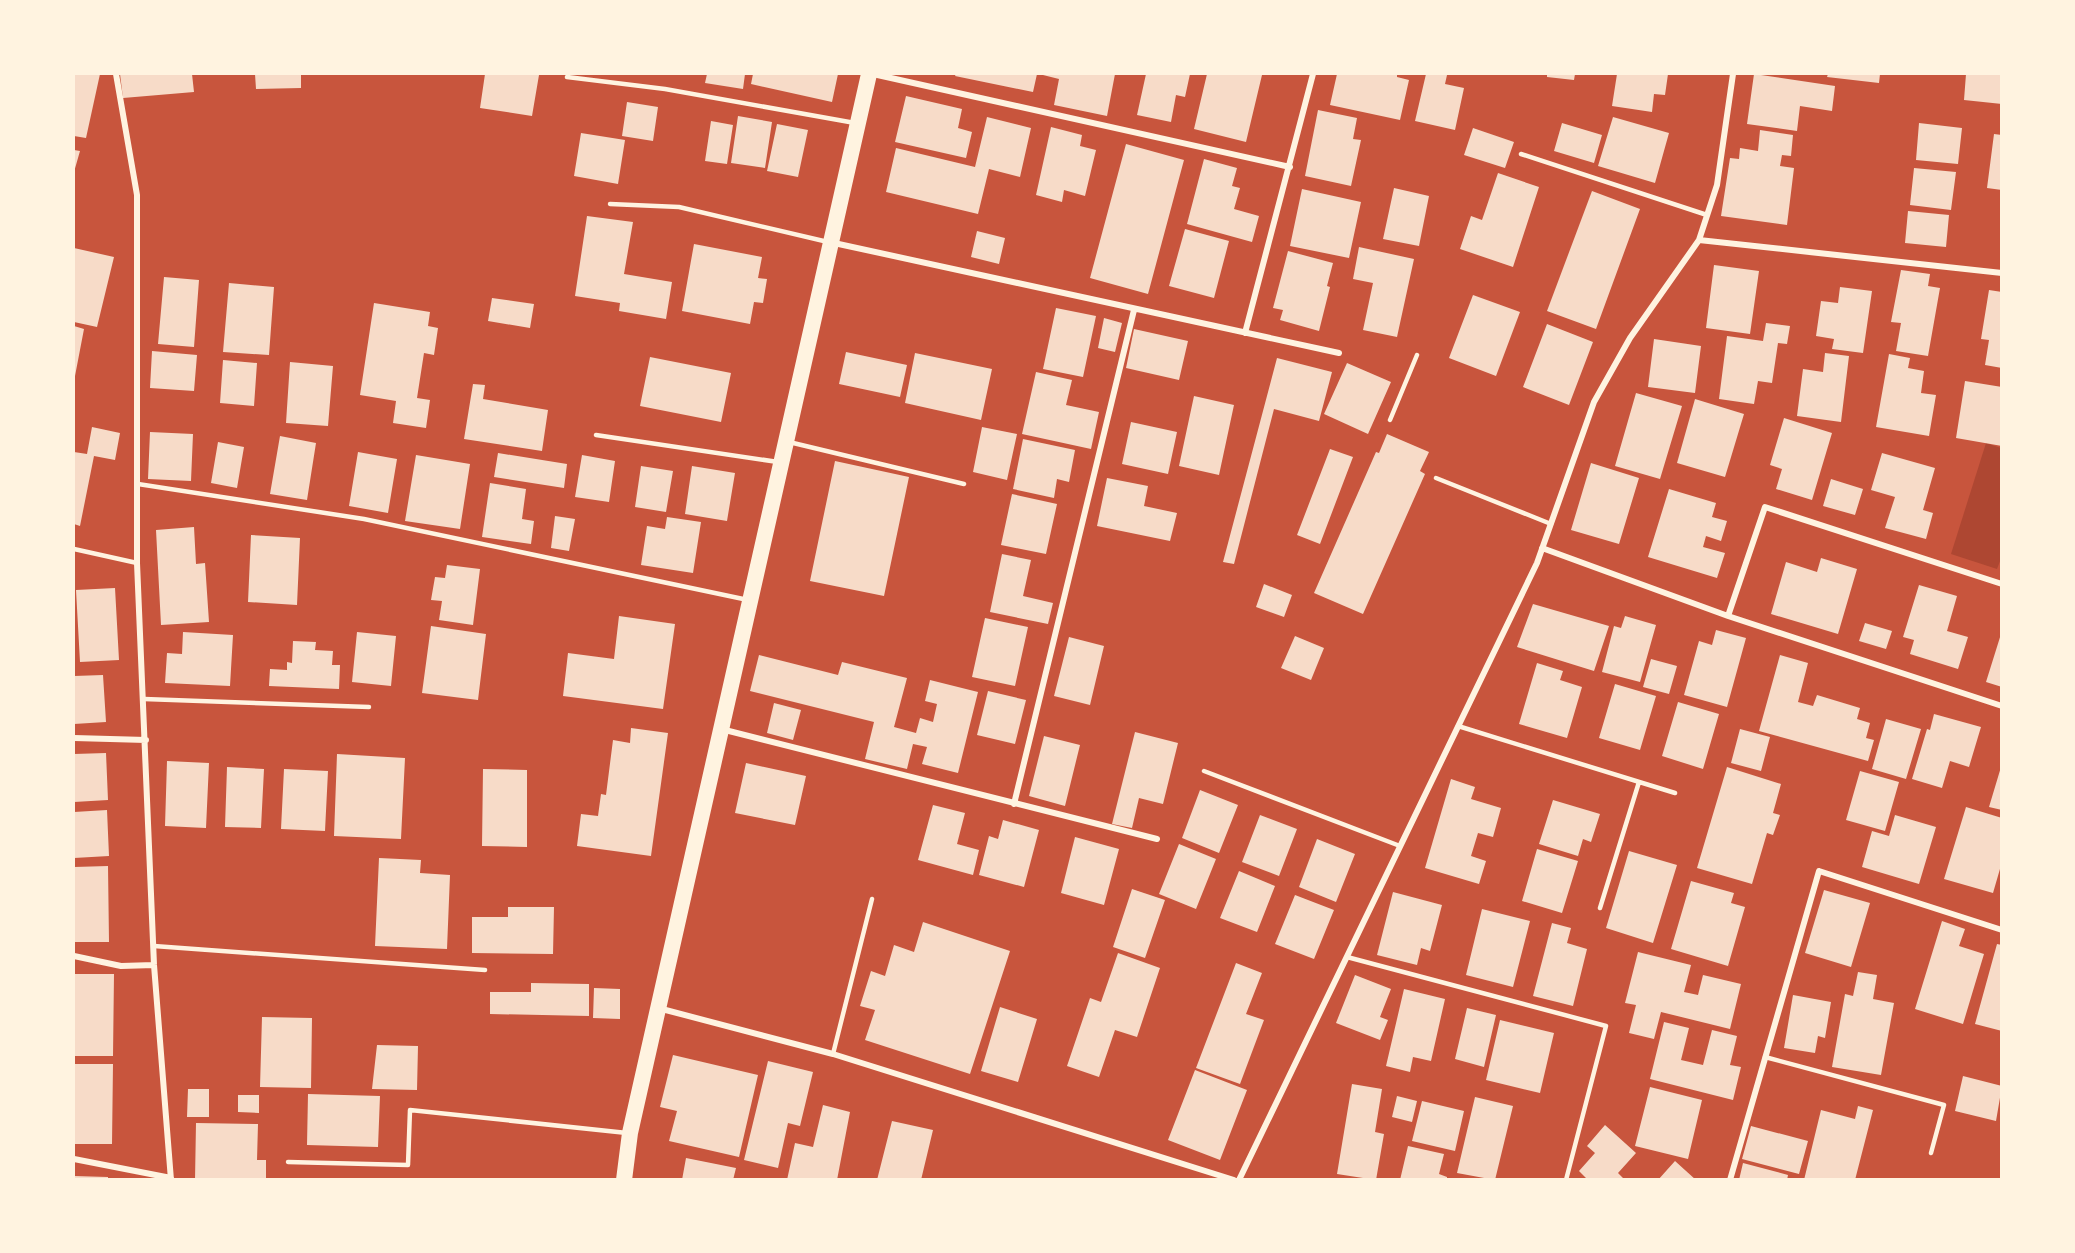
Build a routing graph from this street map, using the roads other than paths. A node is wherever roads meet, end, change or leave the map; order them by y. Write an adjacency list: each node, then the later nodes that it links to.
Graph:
1 (116, 74): 23 (street)
2 (871, 74): 6 (highway); 8 (street)
3 (1314, 74): 8 (street)
4 (1733, 74): 10 (street)
5 (567, 76): 6 (lane)
6 (858, 123): 12 (highway)
7 (1521, 154): 10 (lane)
8 (1290, 167): 15 (street)
9 (610, 204): 12 (lane)
10 (1707, 215): 11 (street)
11 (1699, 240): 13 (street); 25 (street)
12 (830, 242): 14 (street); 20 (highway)
13 (2001, 273)
14 (1134, 310): 15 (street); 42 (street)
15 (1245, 333): 16 (street)
16 (1339, 353)
17 (1417, 356): 18 (lane)
18 (1390, 420)
19 (596, 435): 21 (lane)
20 (786, 441): 21 (highway); 24 (lane)
21 (781, 463): 30 (highway)
22 (1436, 478): 25 (lane)
23 (138, 484): 28 (street); 30 (lane)
24 (964, 484)
25 (1551, 524): 26 (street)
26 (1542, 548): 31 (street); 35 (street)
27 (74, 549): 28 (lane)
28 (137, 563): 32 (street)
29 (2001, 584): 31 (street)
30 (750, 600): 36 (highway)
31 (1728, 616): 33 (street)
32 (144, 699): 34 (lane); 38 (street)
33 (2001, 706)
34 (369, 707)
35 (1458, 726): 40 (lane); 44 (street)
36 (721, 729): 42 (street); 53 (highway)
37 (74, 738): 38 (street)
38 (146, 740): 48 (street)
39 (1204, 771): 44 (lane)
40 (1639, 782): 41 (lane); 46 (lane)
41 (1675, 793)
42 (1014, 804): 43 (street)
43 (1157, 838)
44 (1400, 846): 50 (street)
45 (872, 899): 54 (lane)
46 (1600, 908)
47 (2001, 930): 55 (street)
48 (154, 946): 51 (street); 52 (lane)
49 (74, 956): 51 (street)
50 (1347, 957): 63 (street); 64 (lane)
51 (154, 965): 60 (street)
52 (485, 970)
53 (658, 1008): 54 (street); 56 (highway)
54 (833, 1054): 62 (street)
55 (1765, 1056): 57 (lane); 65 (street)
56 (630, 1133): 59 (lane); 61 (highway)
57 (1931, 1153)
58 (74, 1158): 60 (street)
59 (288, 1162)
60 (171, 1179)
61 (624, 1179)
62 (1234, 1179)
63 (1239, 1179)
64 (1566, 1179)
65 (1730, 1179)

